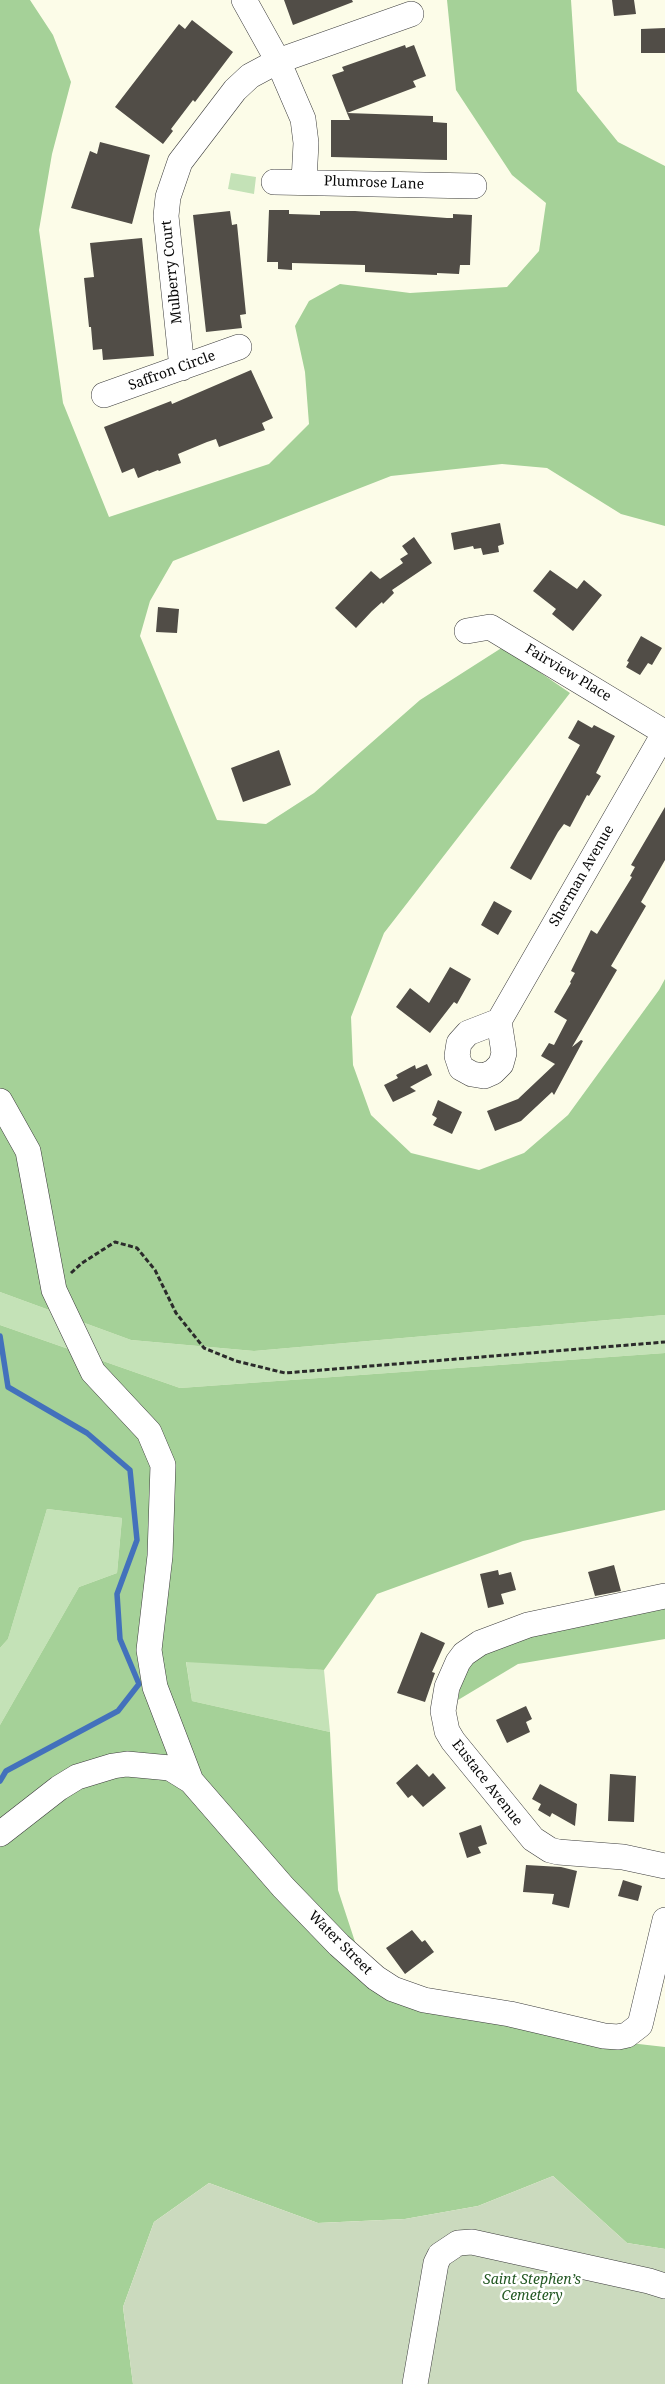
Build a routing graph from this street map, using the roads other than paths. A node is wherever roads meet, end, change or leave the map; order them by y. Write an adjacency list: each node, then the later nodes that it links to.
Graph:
1 (244, 0): 3 (street)
2 (411, 14): 3 (street, Mulberry Court)
3 (278, 61): 4 (street); 8 (street, Mulberry Court)
4 (304, 181): 5 (street, Plumrose Lane); 6 (street, Plumrose Lane)
5 (274, 182)
6 (474, 186)
7 (239, 347): 8 (street, Saffron Circle)
8 (182, 368): 9 (street, Saffron Circle)
9 (104, 395)
10 (468, 631): 11 (street, Fairview Place)
11 (665, 732): 12 (street, Sherman Avenue)
12 (499, 1021)
13 (0, 1101): 15 (street)
14 (665, 1596): 17 (street, Eustace Avenue)
15 (191, 1781): 16 (street, Water Street); 18 (street, Water Street)
16 (0, 1834)
17 (665, 1866)
18 (665, 1920)
19 (665, 2286): 20 (street)
20 (415, 2384)

